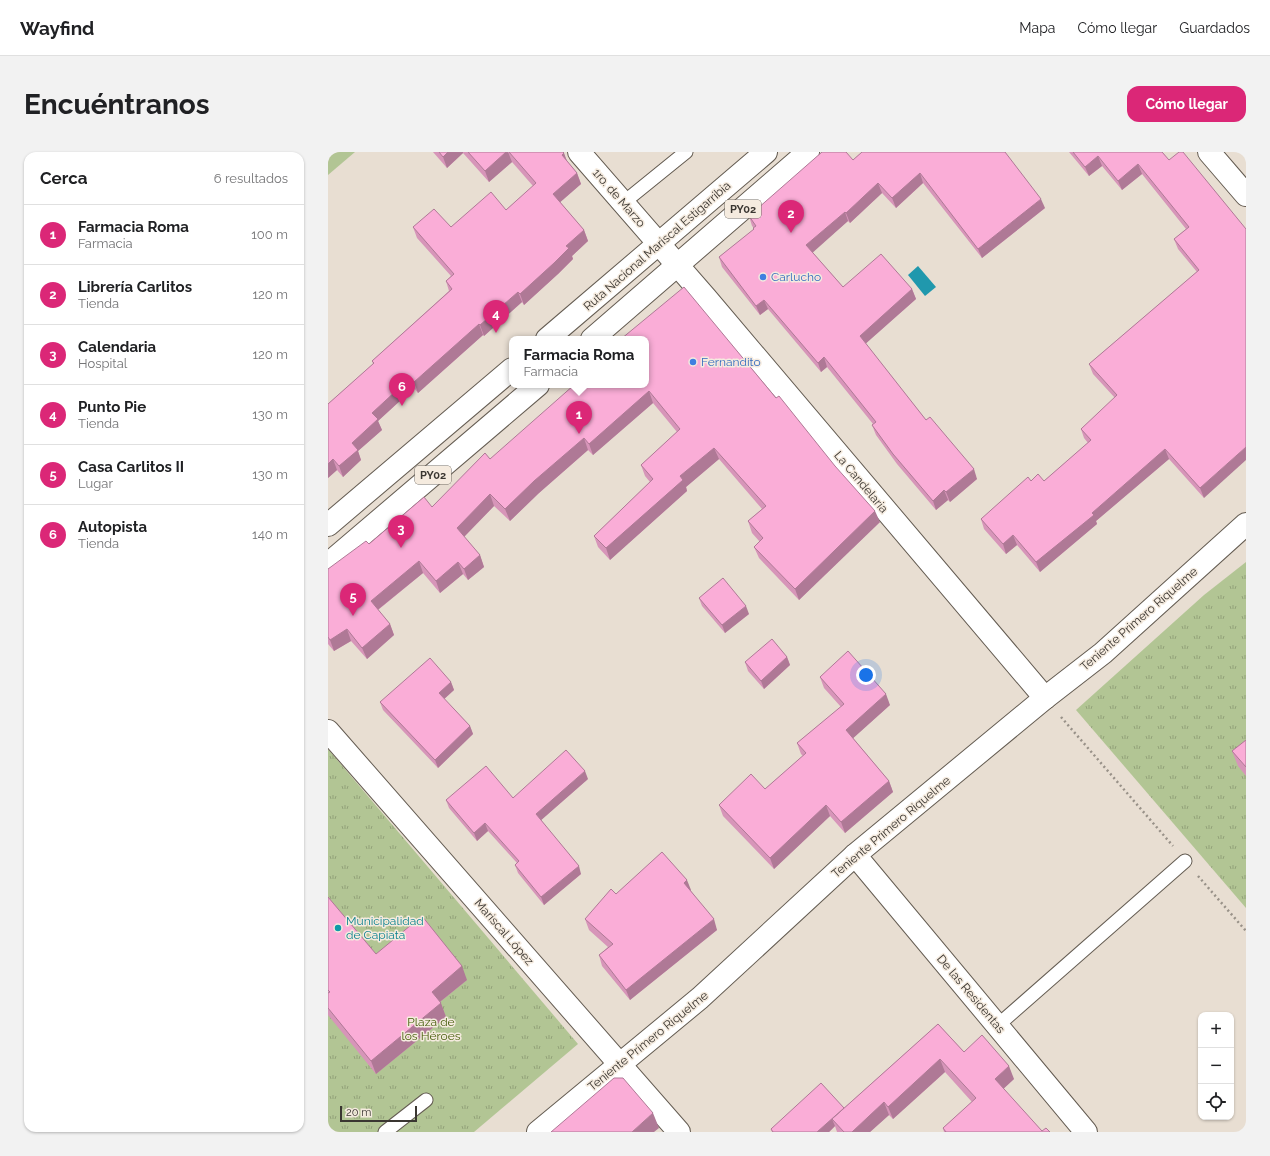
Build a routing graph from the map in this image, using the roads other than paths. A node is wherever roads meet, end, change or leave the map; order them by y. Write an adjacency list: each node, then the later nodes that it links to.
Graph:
1 (579, 152): 7 (main road, 1ro. de Marzo)
2 (686, 152): 7 (lane)
3 (766, 152): 8 (main road, Ruta Nacional Mariscal Estigarribia / PY02)
4 (808, 152): 9 (main road, PY02)
5 (1209, 152): 6 (main road)
6 (1246, 195)
7 (623, 203): 8 (main road, 1ro. de Marzo)
8 (659, 244): 9 (main road, 1ro. de Marzo); 10 (main road, Ruta Nacional Mariscal Estigarribia / PY02)
9 (678, 265): 11 (main road, PY02); 17 (main road, La Candelaria)
10 (551, 336)
11 (595, 336)
12 (509, 372): 15 (main road, PY02)
13 (534, 388): 16 (main road, PY02)
14 (1246, 524): 17 (main road, Teniente Primero Riquelme)
15 (328, 525)
16 (328, 564)
17 (1045, 698): 19 (main road, Teniente Primero Riquelme)
18 (328, 731): 22 (main road, Mariscal López)
19 (855, 855): 21 (main road, De las Residentas); 22 (main road, Teniente Primero Riquelme)
20 (1185, 861): 21 (lane)
21 (997, 1026): 27 (main road, De las Residentas)
22 (620, 1064): 25 (main road, Teniente Primero Riquelme); 26 (main road, Mariscal López)
23 (426, 1100): 24 (lane)
24 (385, 1132)
25 (538, 1132)
26 (679, 1132)
27 (1086, 1132)

